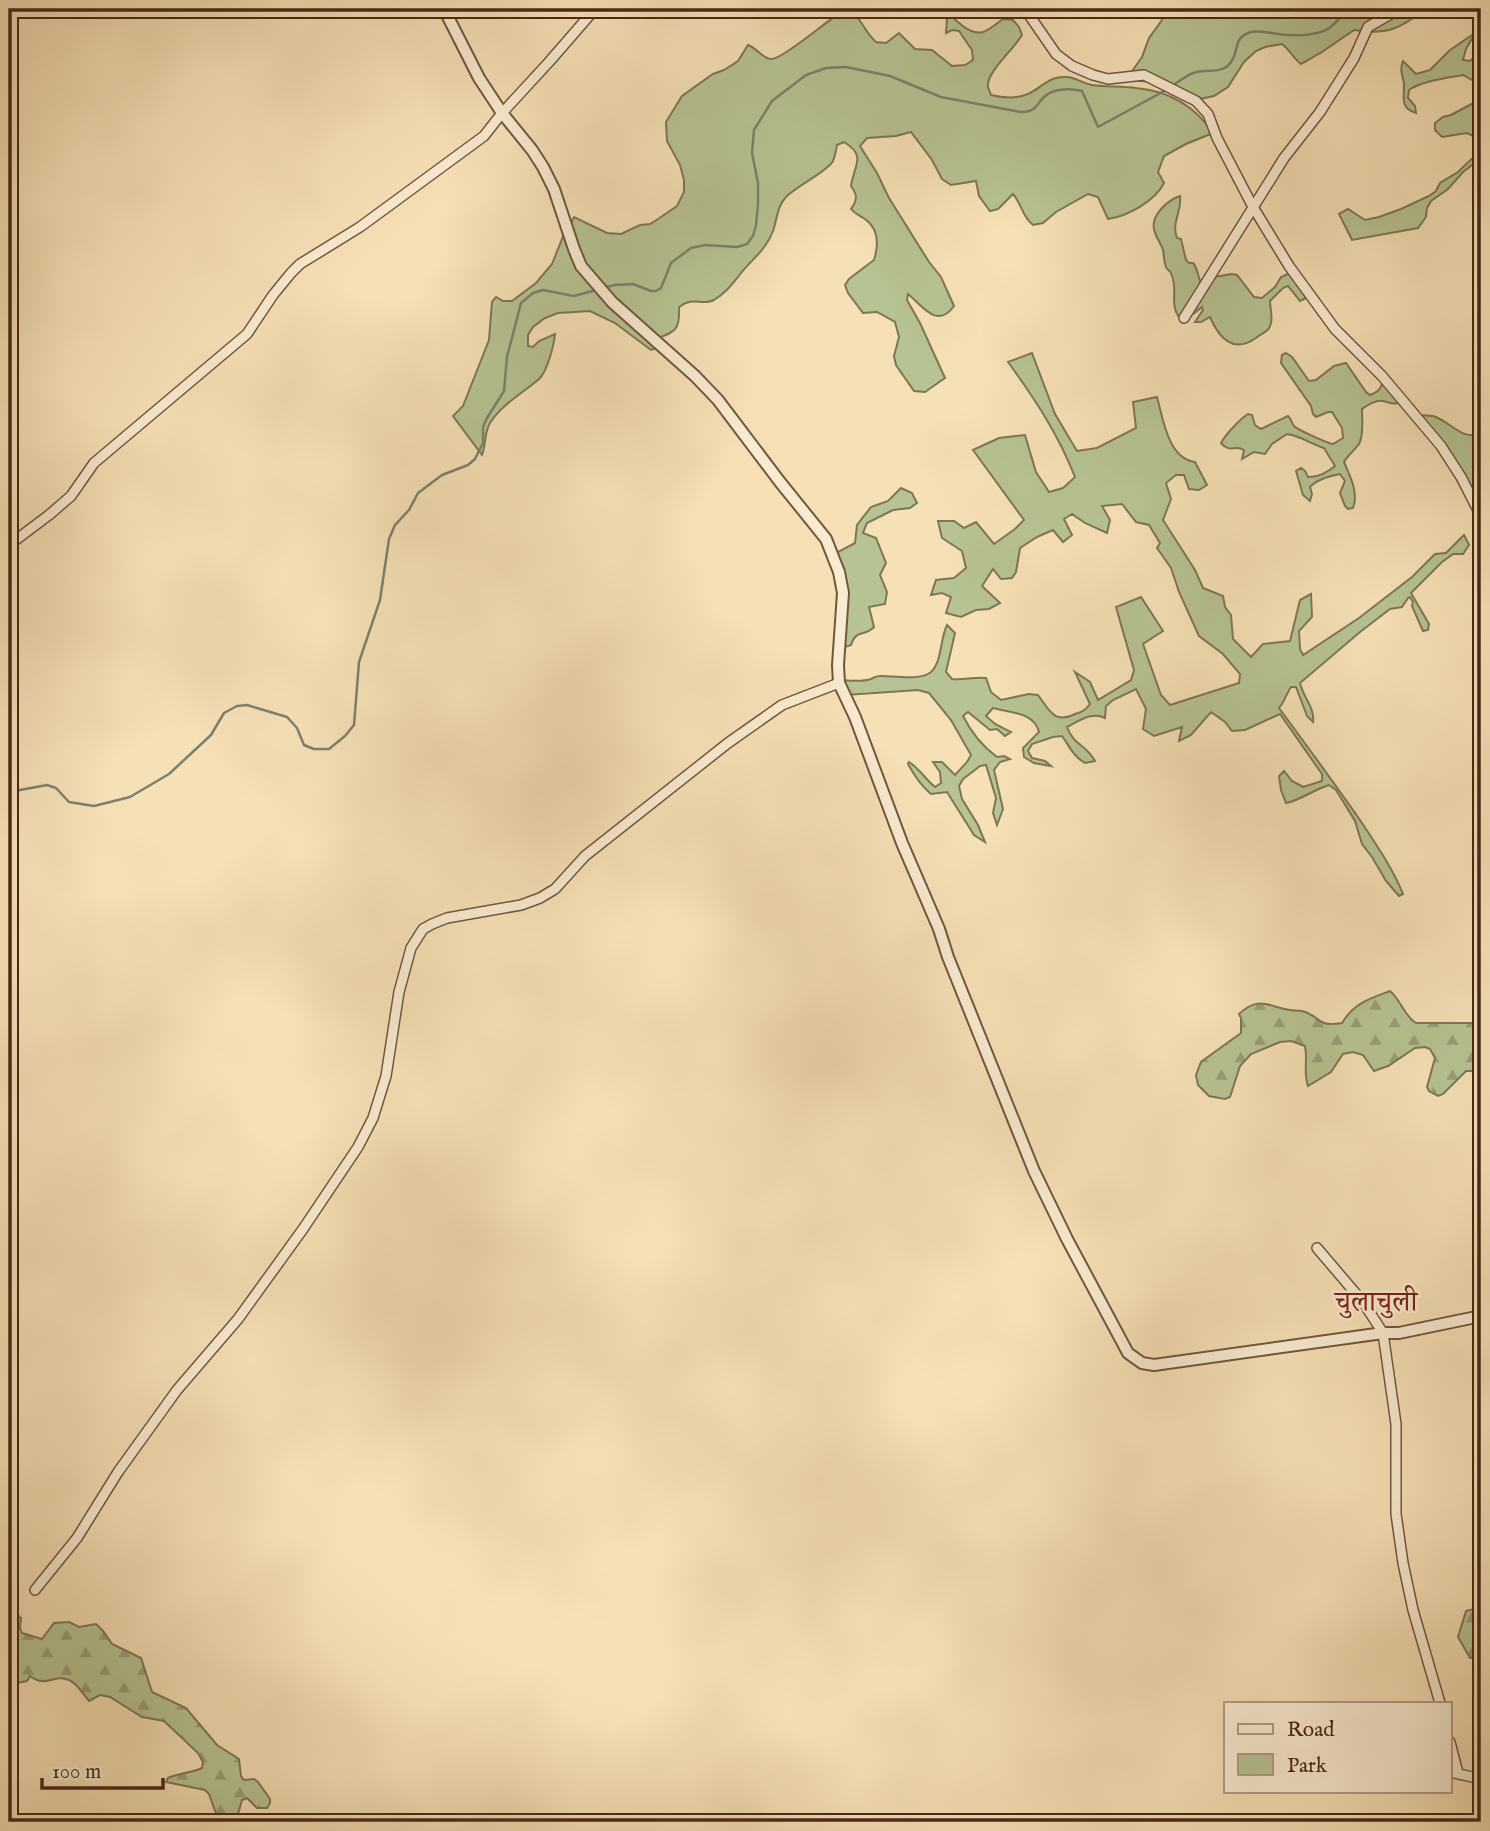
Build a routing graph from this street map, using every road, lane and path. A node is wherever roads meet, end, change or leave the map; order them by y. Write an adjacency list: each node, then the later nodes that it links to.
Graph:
1 (444, 9): 5 (street)
2 (595, 9): 5 (street)
3 (1025, 9): 6 (street)
4 (1399, 9): 6 (street)
5 (502, 113): 10 (street); 11 (street)
6 (1253, 207): 7 (street); 8 (street)
7 (1184, 318)
8 (1478, 501): 9 (street)
9 (1481, 516)
10 (9, 545)
11 (839, 683): 14 (street); 15 (street)
12 (1317, 1248): 14 (street)
13 (1481, 1316): 14 (street)
14 (1383, 1333): 16 (street)
15 (35, 1590)
16 (1440, 1702)
17 (1454, 1773): 18 (street)
18 (1481, 1779)

